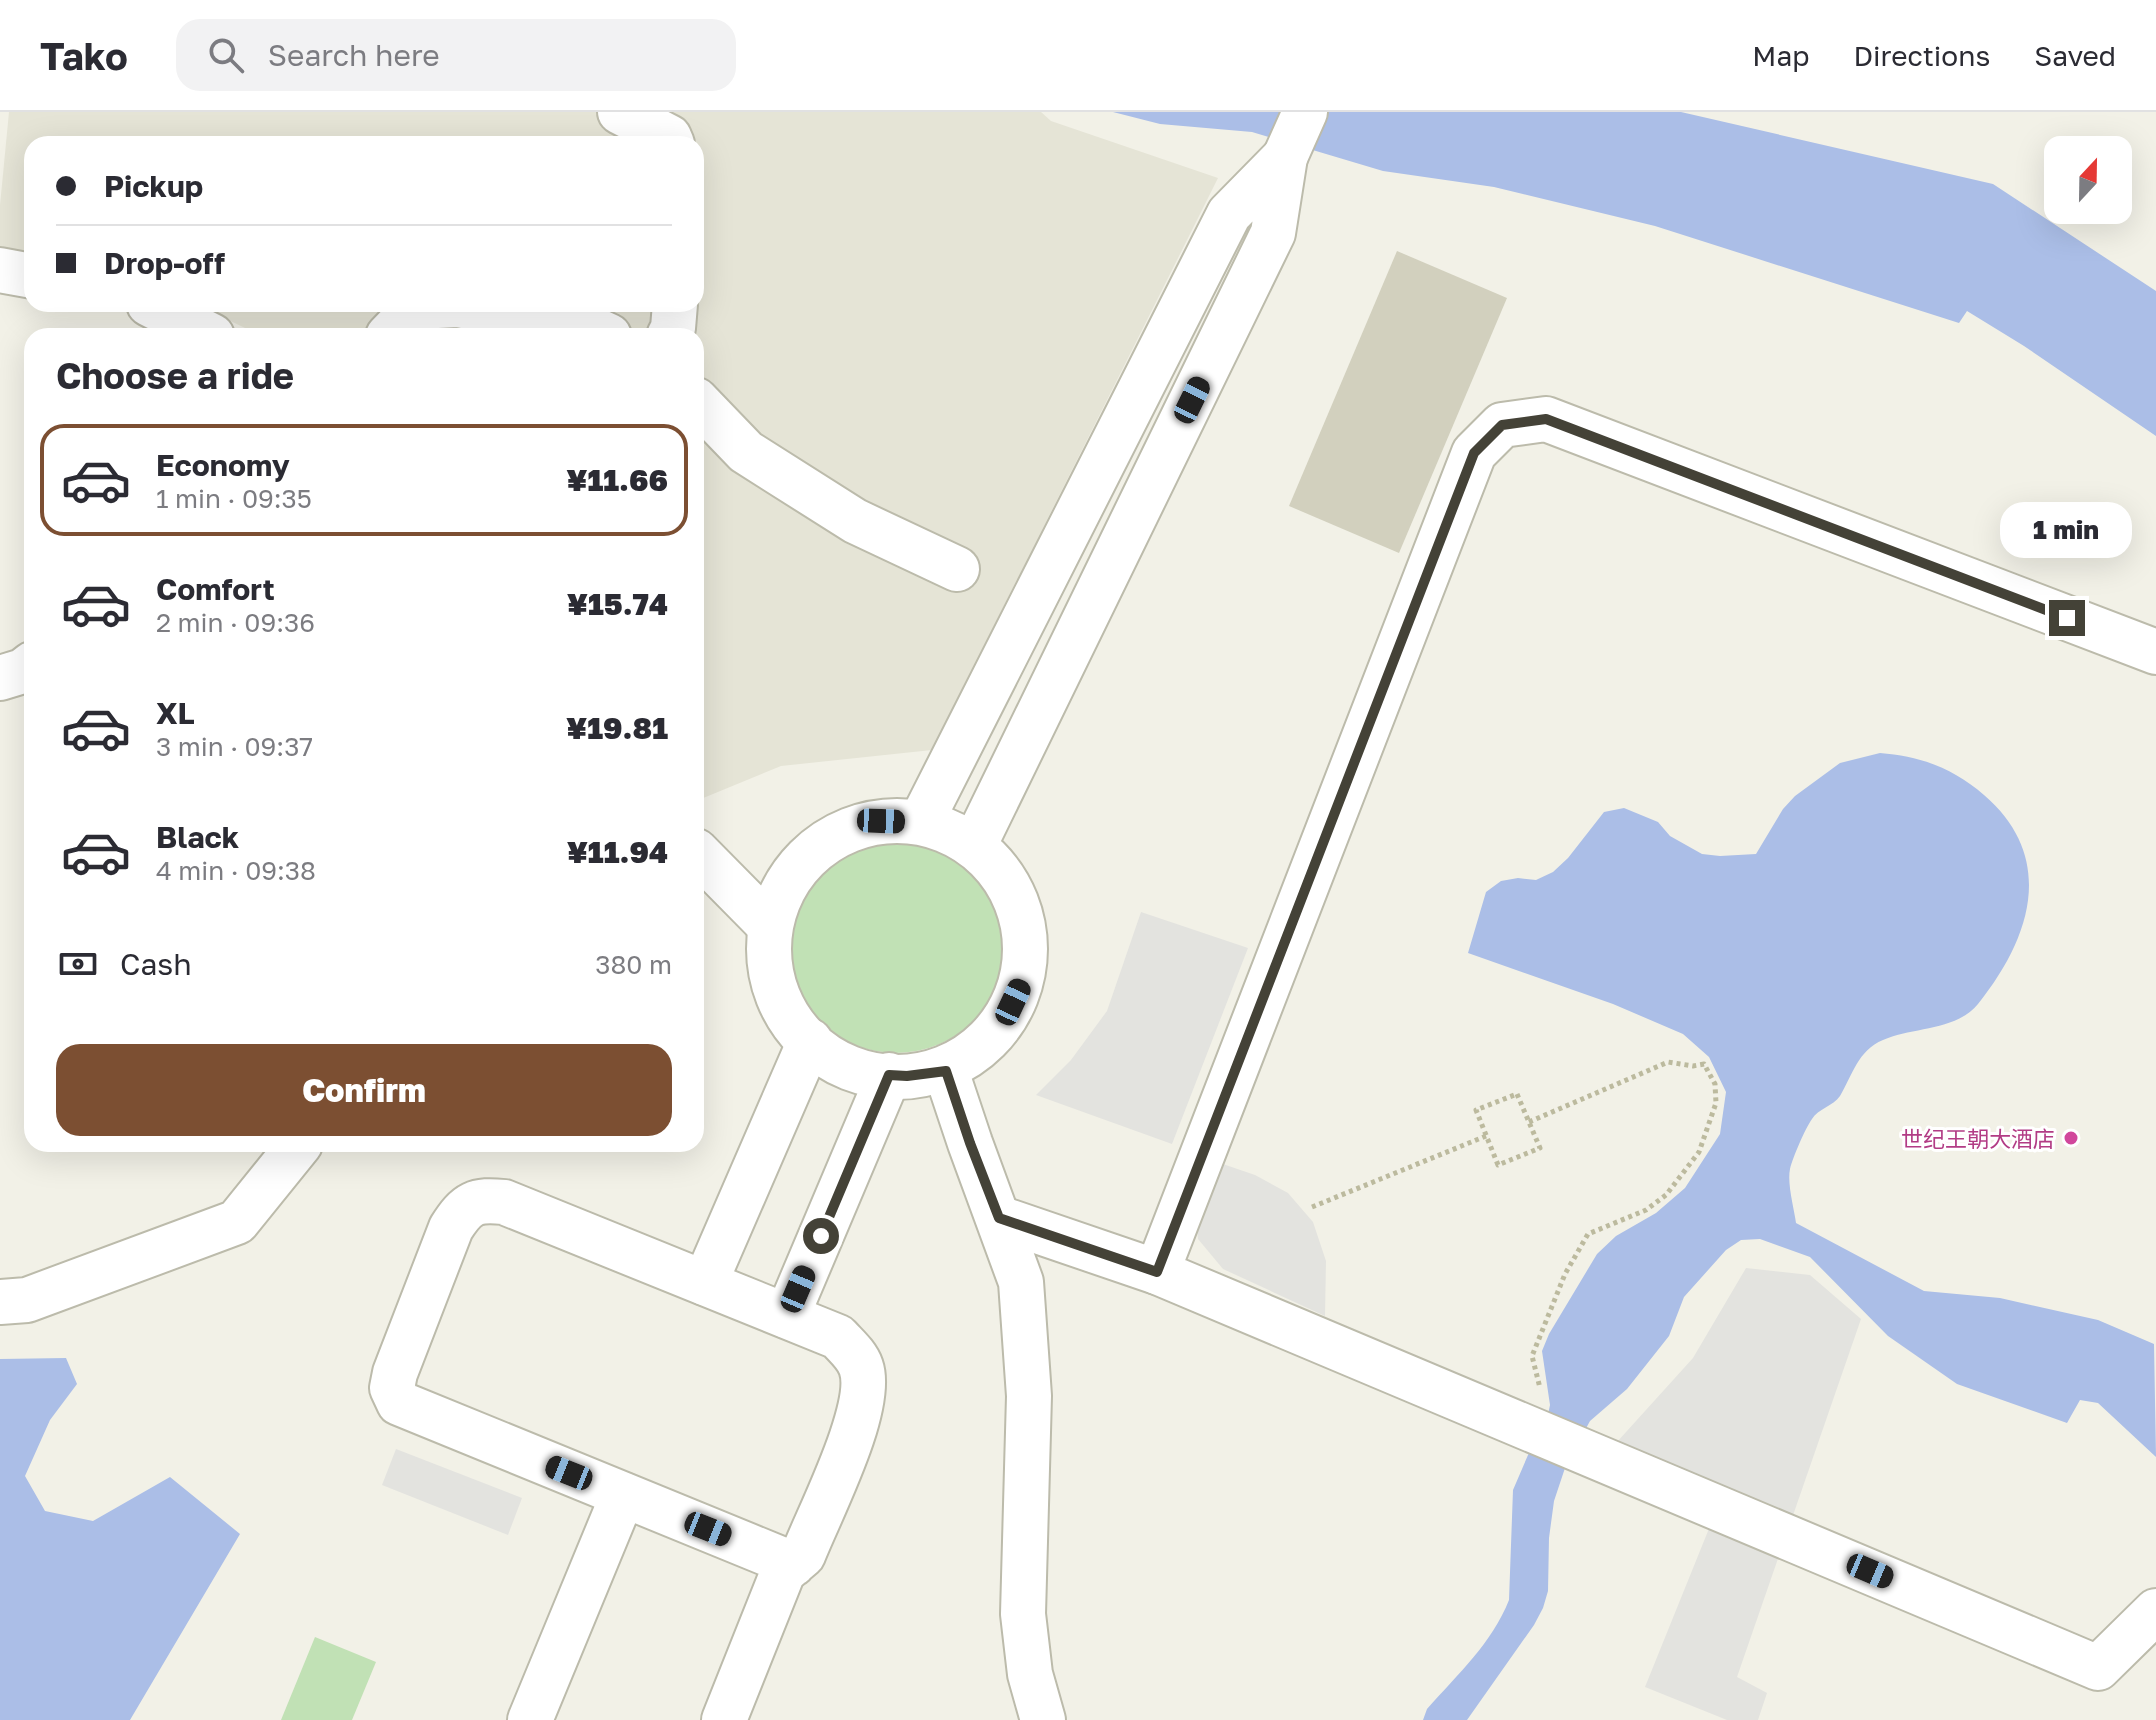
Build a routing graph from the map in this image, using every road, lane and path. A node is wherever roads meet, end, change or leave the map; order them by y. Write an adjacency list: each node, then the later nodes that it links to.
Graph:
1 (620, 112): 3 (street)
2 (1305, 112): 4 (street)
3 (667, 136)
4 (1285, 157): 18 (street); 19 (street)
5 (0, 270): 6 (street)
6 (24, 274)
7 (165, 312): 10 (street)
8 (411, 312): 11 (street)
9 (497, 312): 12 (street)
10 (196, 328)
11 (396, 328)
12 (585, 328)
13 (704, 408): 14 (street)
14 (957, 569)
15 (2156, 652): 30 (street)
16 (24, 670): 17 (street)
17 (0, 678)
18 (921, 822): 19 (street); 21 (street)
19 (974, 846): 23 (street)
20 (704, 859): 21 (street)
21 (770, 926): 22 (street)
22 (810, 1041): 24 (street); 31 (street)
23 (946, 1071): 24 (street); 29 (street)
24 (889, 1075): 33 (street)
25 (1529, 1122): 26 (path); 26 (path); 34 (path)
26 (1486, 1136): 28 (path)
27 (294, 1152): 32 (street)
28 (1312, 1207)
29 (999, 1218): 30 (street); 40 (street)
30 (1157, 1272): 34 (street)
31 (705, 1283): 33 (street); 35 (street)
32 (0, 1302)
33 (787, 1316): 36 (street)
34 (1532, 1429): 37 (street)
35 (623, 1495): 36 (street); 38 (street)
36 (793, 1564): 39 (street)
37 (2156, 1611)
38 (530, 1720)
39 (724, 1720)
40 (1043, 1720)

